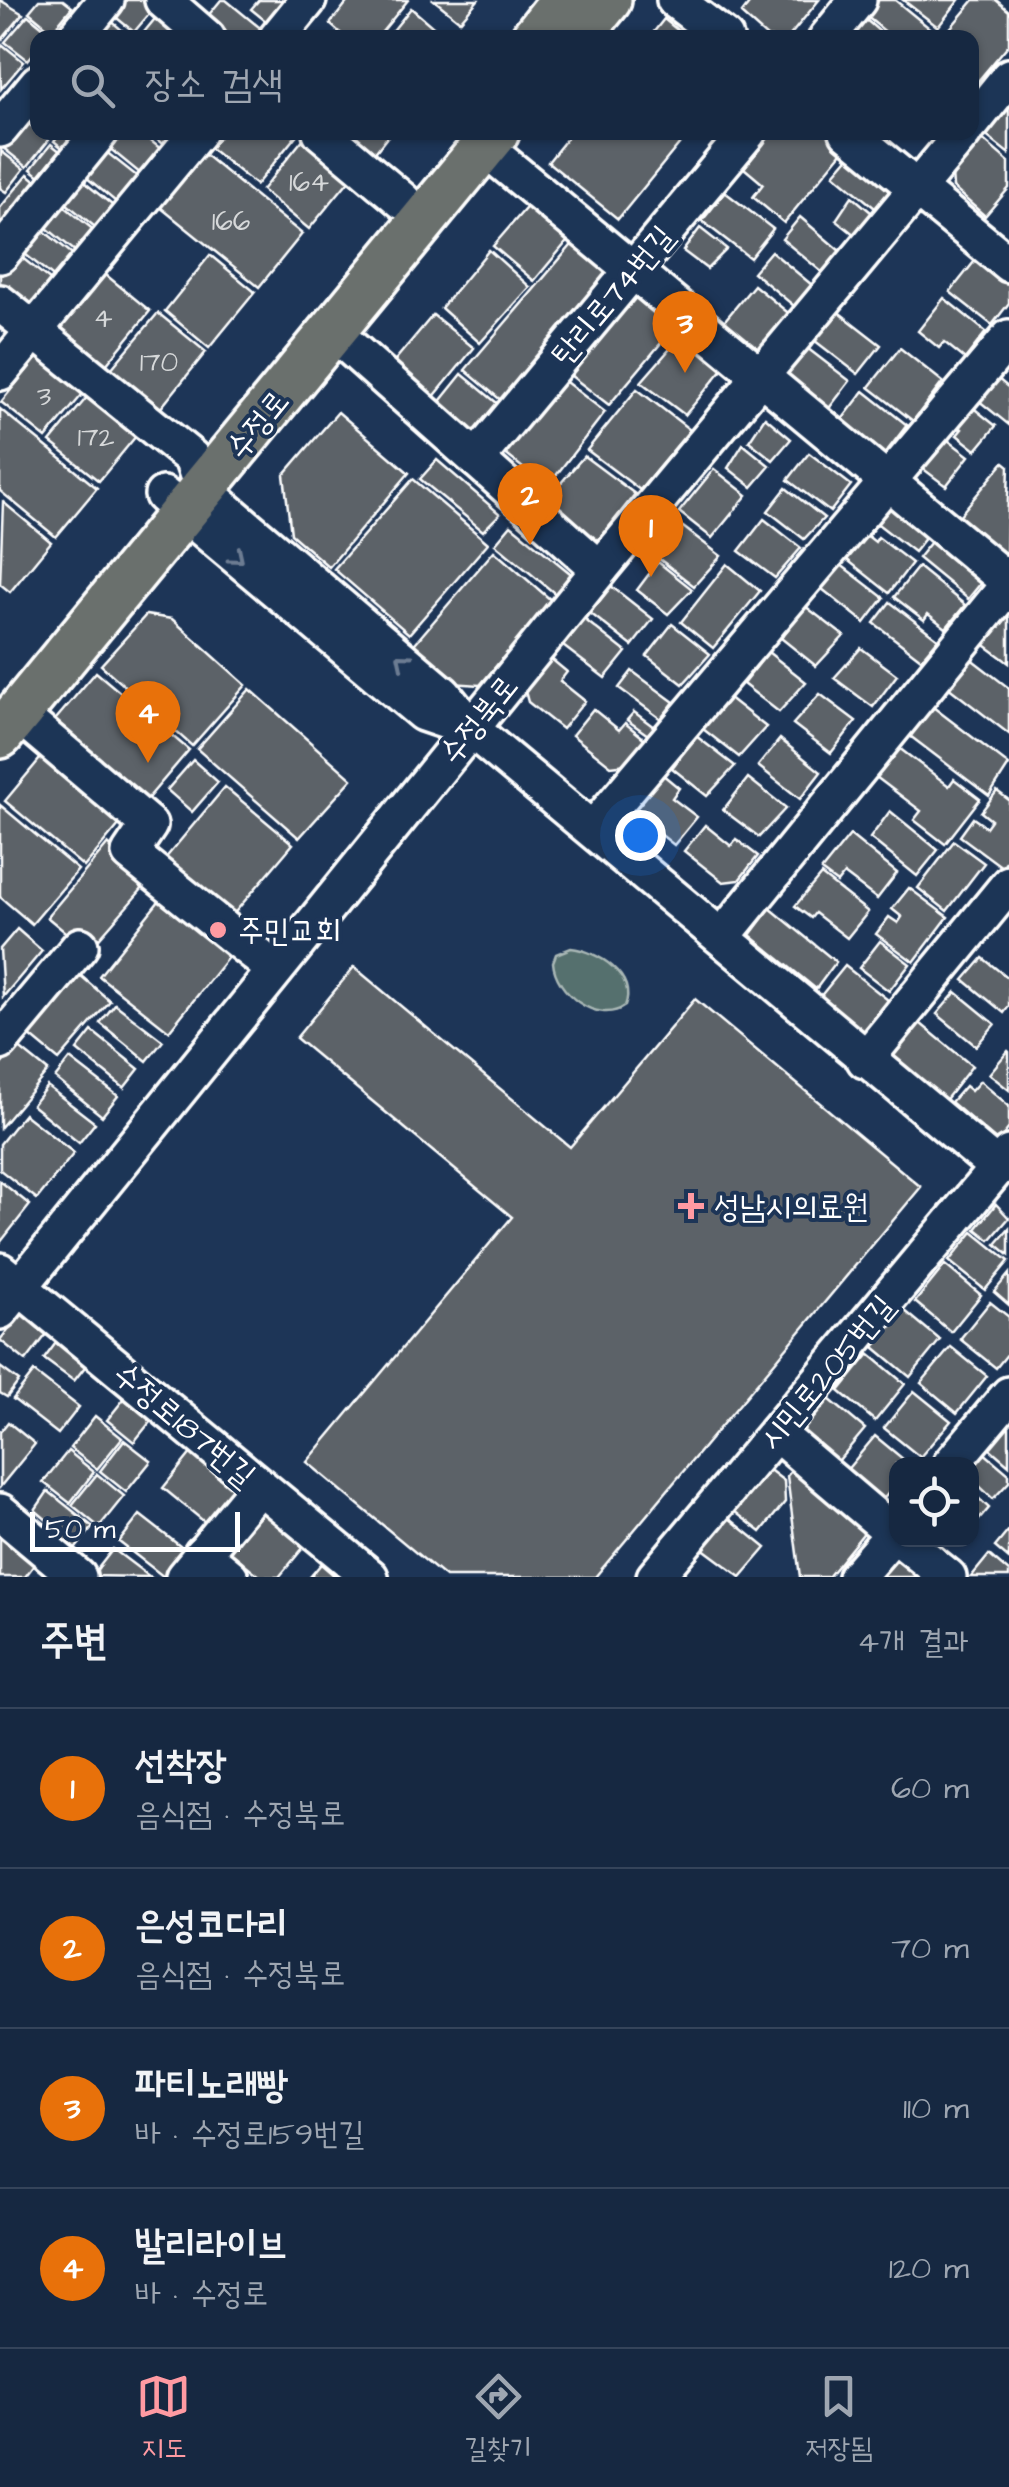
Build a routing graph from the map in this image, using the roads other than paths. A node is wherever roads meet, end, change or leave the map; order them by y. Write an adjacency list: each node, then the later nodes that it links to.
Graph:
1 (162, 0): 7 (street)
2 (308, 0): 8 (street)
3 (564, 0): 9 (main road)
4 (608, 0): 10 (main road)
5 (675, 0): 11 (street)
6 (858, 0): 12 (street)
7 (196, 24)
8 (284, 30)
9 (540, 30)
10 (583, 30)
11 (715, 30)
12 (834, 30)
13 (1009, 77): 15 (street)
14 (30, 93): 16 (street)
15 (979, 114)
16 (0, 129)
17 (93, 140): 28 (street)
18 (191, 140): 32 (street)
19 (331, 140): 27 (street)
20 (476, 140): 27 (main road, 수정로)
21 (478, 140): 33 (main road, 수정로)
22 (483, 140): 30 (street)
23 (741, 140): 30 (street, 탄리로74번길)
24 (858, 140): 26 (street)
25 (957, 140): 26 (street, 수정북로)
26 (918, 188): 29 (street); 36 (street, 수정북로)
27 (404, 201): 39 (main road, 수정로)
28 (0, 255)
29 (1009, 264)
30 (631, 272): 36 (street); 37 (street, 탄리로74번길)
31 (0, 302): 32 (street)
32 (35, 329): 35 (street); 39 (street)
33 (332, 331): 37 (street); 39 (main road, 수정로)
34 (1009, 338): 38 (street)
35 (0, 372)
36 (760, 378): 38 (street); 40 (street, 수정북로)
37 (476, 458): 40 (street)
38 (888, 481): 41 (street); 44 (street)
39 (185, 489): 42 (main road, 수정로); 43 (street)
40 (600, 568): 43 (street, 수정북로)
41 (1009, 583): 46 (street)
42 (6, 712): 48 (street, 수정로)
43 (471, 729): 44 (street); 48 (street, 수정북로)
44 (594, 828): 46 (street)
45 (1009, 884): 50 (street)
46 (722, 936): 50 (street)
47 (80, 946): 49 (street)
48 (274, 968): 52 (street, 수정북로)
49 (0, 1042)
50 (865, 1060): 51 (street)
51 (1004, 1161): 54 (street, 시민로205번길)
52 (7, 1290): 56 (street, 수정로187번길)
53 (1009, 1395): 55 (street)
54 (776, 1433): 58 (street); 65 (street, 시민로205번길)
55 (957, 1457)
56 (258, 1486): 61 (street); 64 (street, 수정로187번길)
57 (0, 1512): 62 (street)
58 (889, 1528)
59 (889, 1543): 66 (street)
60 (912, 1547): 67 (street)
61 (193, 1566): 63 (street)
62 (78, 1577)
63 (230, 1577)
64 (370, 1577)
65 (655, 1577)
66 (856, 1577)
67 (948, 1577)

